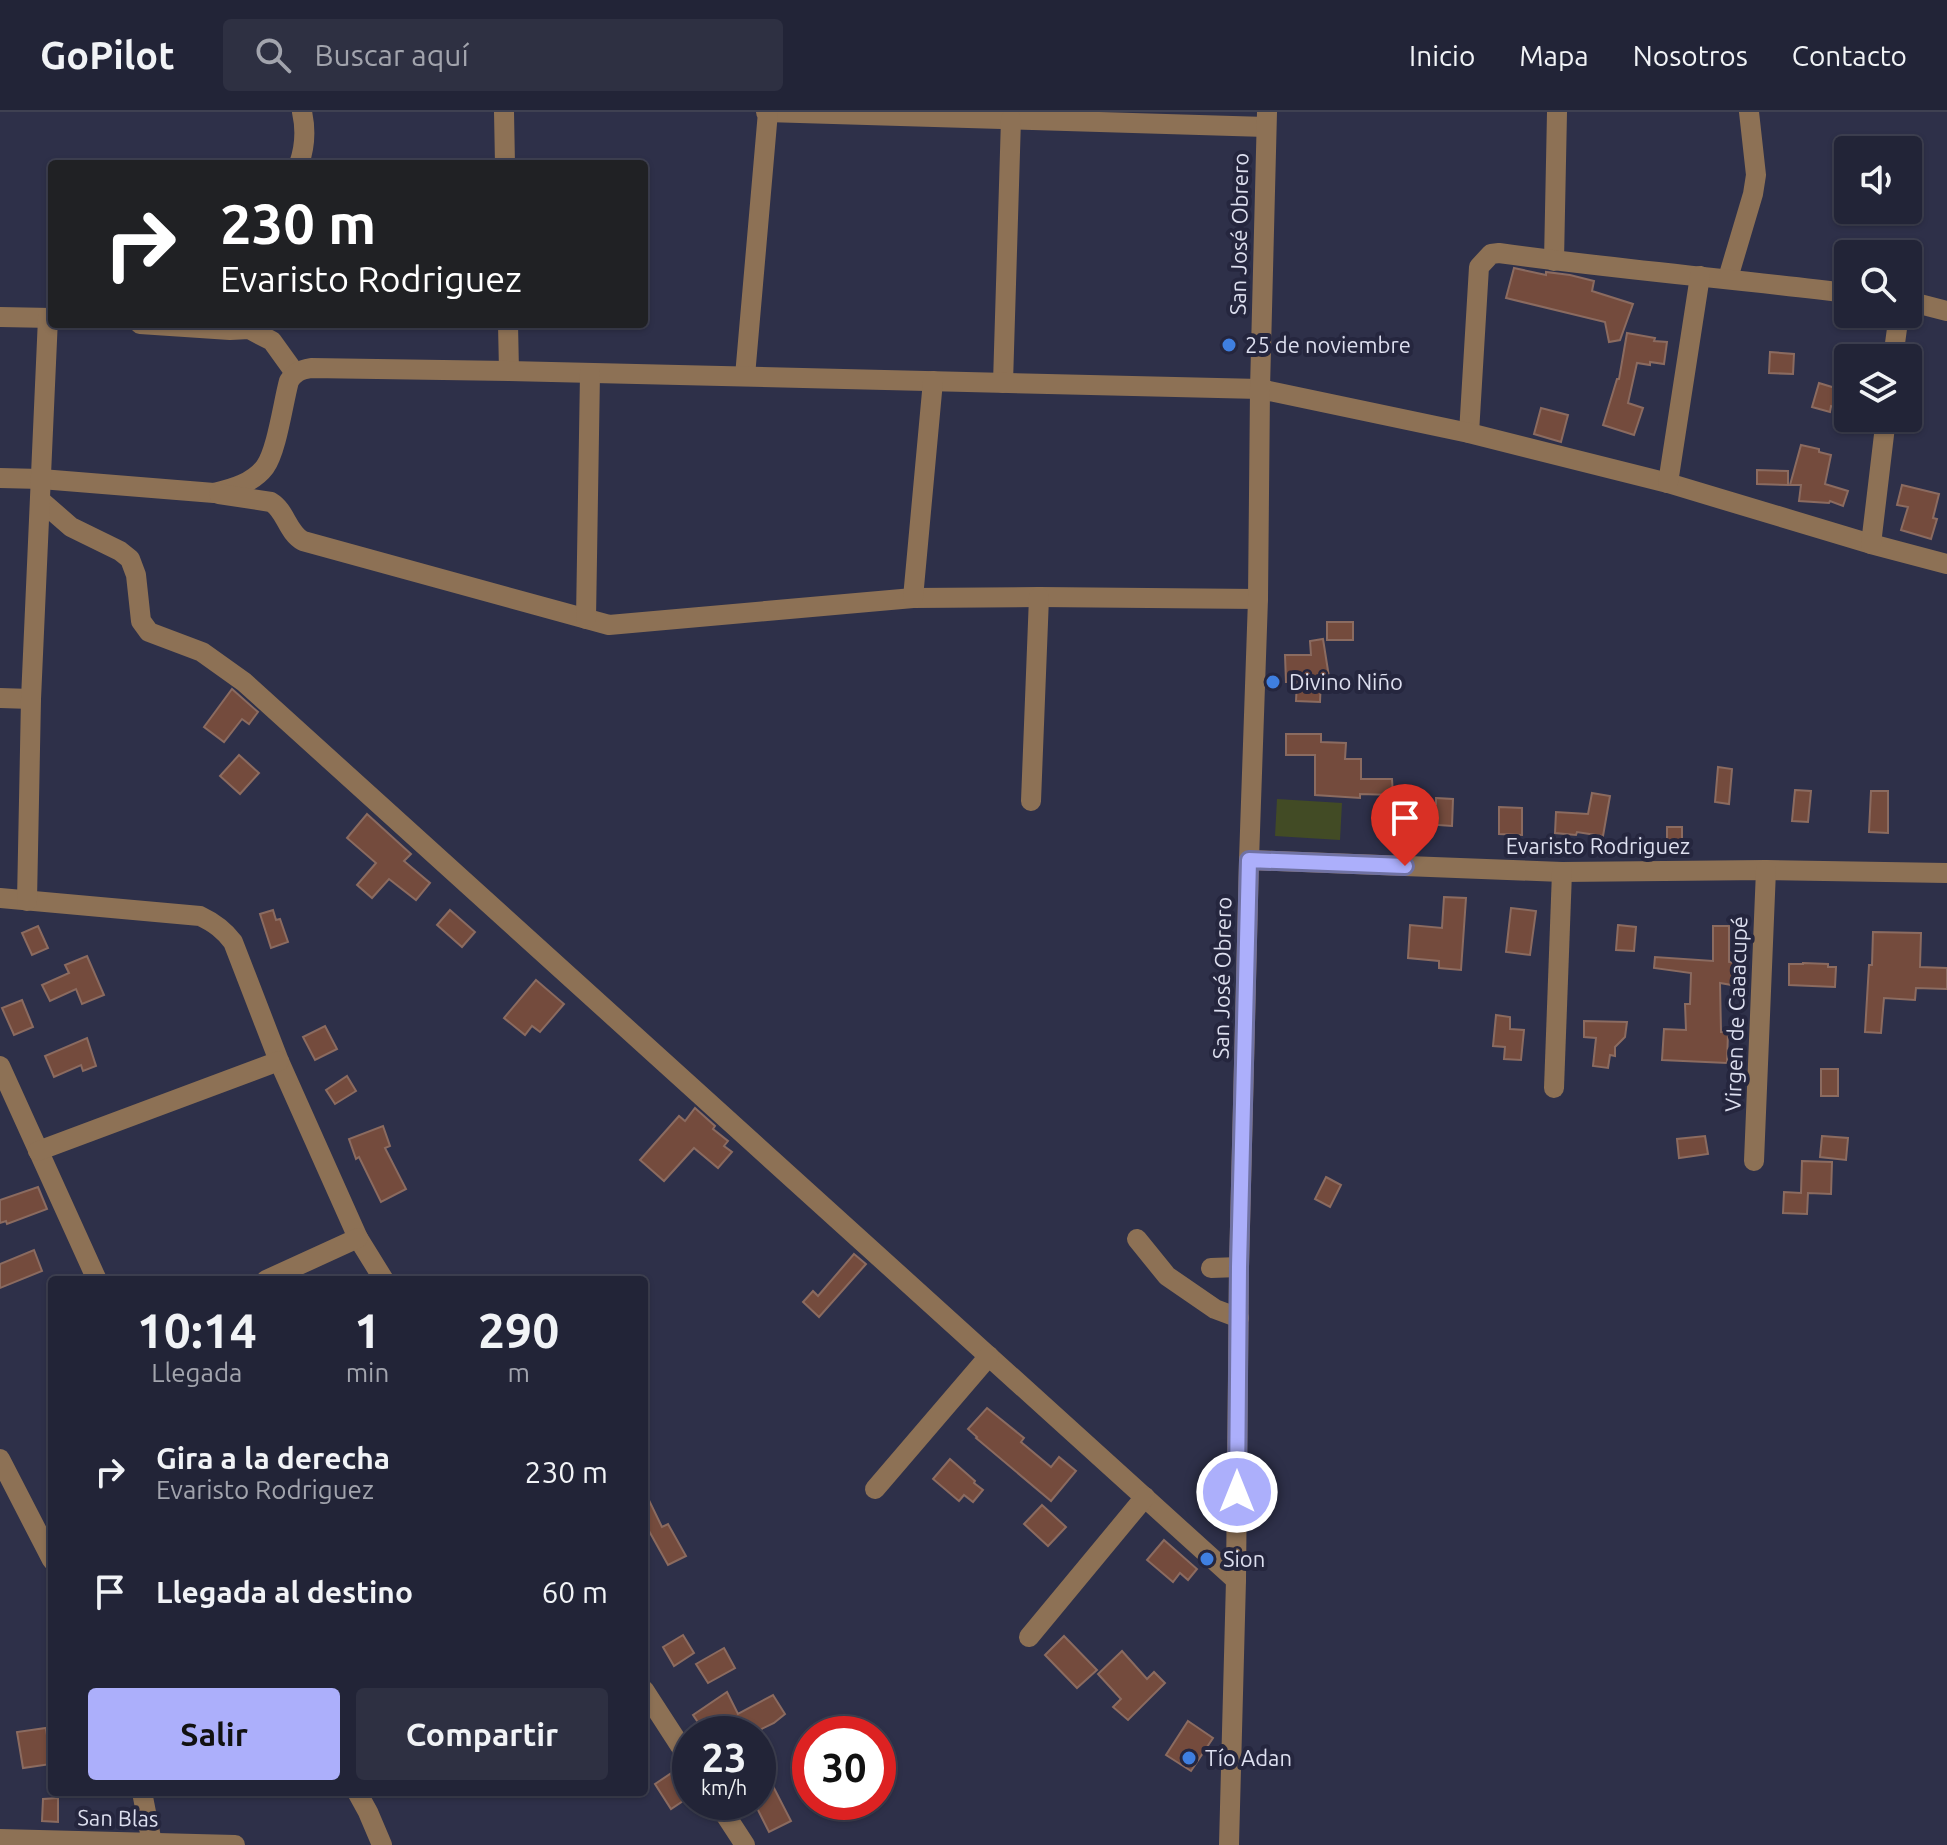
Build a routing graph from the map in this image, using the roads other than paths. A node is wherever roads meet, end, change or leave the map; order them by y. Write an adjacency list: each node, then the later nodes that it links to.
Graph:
1 (302, 112): 8 (street)
2 (504, 112): 9 (street)
3 (767, 112): 6 (street); 25 (street)
4 (1557, 112): 10 (street)
5 (1749, 112): 12 (street)
6 (1011, 119): 7 (street); 27 (street)
7 (1266, 119): 28 (street, San José Obrero)
8 (300, 160)
9 (505, 160)
10 (1554, 261): 11 (street); 30 (street)
11 (1700, 276): 12 (street); 32 (street)
12 (1728, 278): 13 (street)
13 (1834, 291)
14 (1922, 305): 15 (street)
15 (1947, 311)
16 (0, 317): 17 (street)
17 (48, 318)
18 (49, 328): 33 (street)
19 (200, 328): 21 (street)
20 (508, 328): 22 (street)
21 (271, 333): 23 (street)
22 (509, 371): 23 (street); 24 (street)
23 (295, 373): 34 (street)
24 (590, 373): 25 (street); 40 (street)
25 (745, 376): 26 (street)
26 (933, 381): 27 (street); 38 (street)
27 (1003, 383): 28 (street)
28 (1260, 389): 30 (street); 39 (street, San José Obrero)
29 (1884, 432): 35 (street)
30 (1469, 433): 32 (street)
31 (0, 478): 33 (street)
32 (1668, 483): 35 (street)
33 (40, 489): 34 (street); 42 (street); 63 (street)
34 (214, 493): 40 (street)
35 (1871, 544): 36 (street)
36 (1947, 564)
37 (1039, 597): 38 (street); 39 (street); 43 (street)
38 (913, 598): 40 (street)
39 (1258, 599): 44 (street, San José Obrero)
40 (586, 619)
41 (0, 698): 42 (street)
42 (31, 699): 49 (street)
43 (1031, 801)
44 (1249, 860): 46 (street, Evaristo Rodriguez); 57 (street, San José Obrero)
45 (1766, 870): 46 (street, Evaristo Rodriguez); 47 (street, Evaristo Rodriguez); 54 (street, Virgen de Caaacupé)
46 (1562, 872): 52 (street)
47 (1947, 873)
48 (0, 898): 49 (street)
49 (27, 901): 50 (street)
50 (279, 1061): 53 (street); 55 (street)
51 (0, 1066): 53 (street)
52 (1554, 1088)
53 (38, 1151): 59 (street)
54 (1754, 1161)
55 (358, 1238): 60 (street); 61 (street)
56 (1137, 1239): 62 (street)
57 (1239, 1267): 58 (street); 62 (street, San José Obrero)
58 (1211, 1268)
59 (95, 1276)
60 (275, 1276)
61 (382, 1276)
62 (1239, 1318): 68 (street, San José Obrero)
63 (989, 1356): 65 (street); 66 (street)
64 (0, 1459): 67 (street)
65 (875, 1489)
66 (1145, 1497): 68 (street); 69 (street)
67 (48, 1552)
68 (1236, 1580): 80 (street, San José Obrero)
69 (1029, 1637)
70 (648, 1696): 71 (street)
71 (672, 1733)
72 (143, 1796): 76 (street)
73 (359, 1796): 78 (street)
74 (729, 1820): 79 (street)
75 (0, 1839): 76 (street, San Blas)
76 (152, 1843): 77 (street, San Blas)
77 (235, 1845)
78 (382, 1845)
79 (745, 1845)
80 (1229, 1845)

